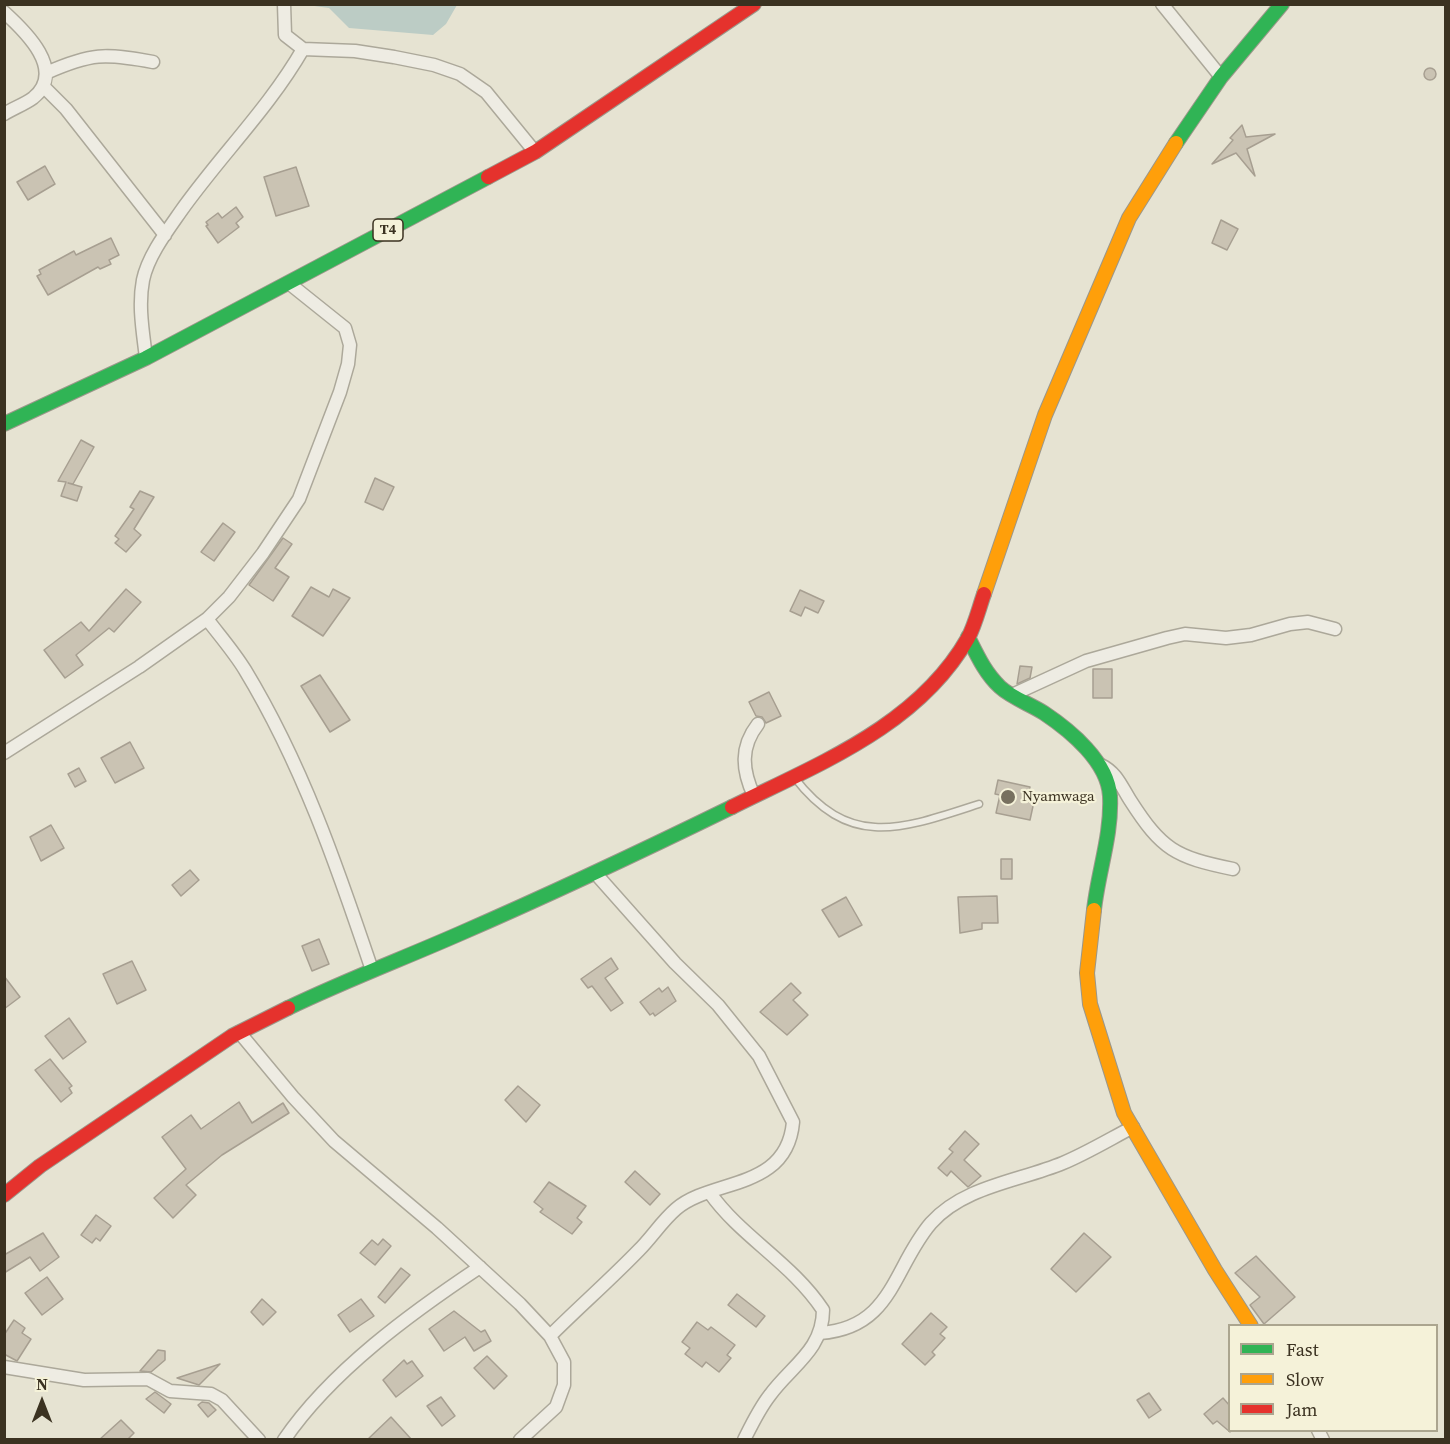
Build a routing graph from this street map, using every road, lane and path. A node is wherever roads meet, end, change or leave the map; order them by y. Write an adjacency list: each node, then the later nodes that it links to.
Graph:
1 (284, 4): 6 (street)
2 (754, 4): 12 (main road, T4)
3 (1162, 4): 9 (street)
4 (1282, 4): 9 (main road)
5 (4, 12): 8 (street)
6 (303, 50): 12 (street); 13 (street)
7 (153, 62): 8 (street)
8 (46, 73): 10 (street)
9 (1221, 77): 19 (main road)
10 (43, 86): 11 (street); 13 (street)
11 (4, 114)
12 (535, 152): 14 (main road, T4)
13 (165, 235): 15 (street)
14 (290, 284): 15 (main road, T4); 17 (street)
15 (146, 358): 16 (main road, T4)
16 (4, 424)
17 (207, 619): 22 (street); 29 (street)
18 (1335, 628): 20 (street)
19 (968, 637): 20 (main road); 24 (main road)
20 (1012, 695): 23 (main road)
21 (758, 723): 25 (street)
22 (4, 753)
23 (1095, 761): 27 (street); 31 (main road)
24 (794, 776): 25 (main road); 26 (lane)
25 (754, 796): 28 (main road)
26 (979, 804)
27 (1233, 869)
28 (596, 874): 29 (main road); 32 (street)
29 (372, 969): 30 (main road)
30 (239, 1032): 33 (main road); 34 (street)
31 (1132, 1127): 35 (main road); 36 (street)
32 (710, 1192): 36 (street); 37 (street)
33 (4, 1195)
34 (480, 1267): 37 (street); 40 (street)
35 (1250, 1324)
36 (820, 1334): 42 (street)
37 (550, 1336): 41 (street)
38 (4, 1367): 39 (street)
39 (259, 1440)
40 (284, 1440)
41 (520, 1440)
42 (744, 1440)

